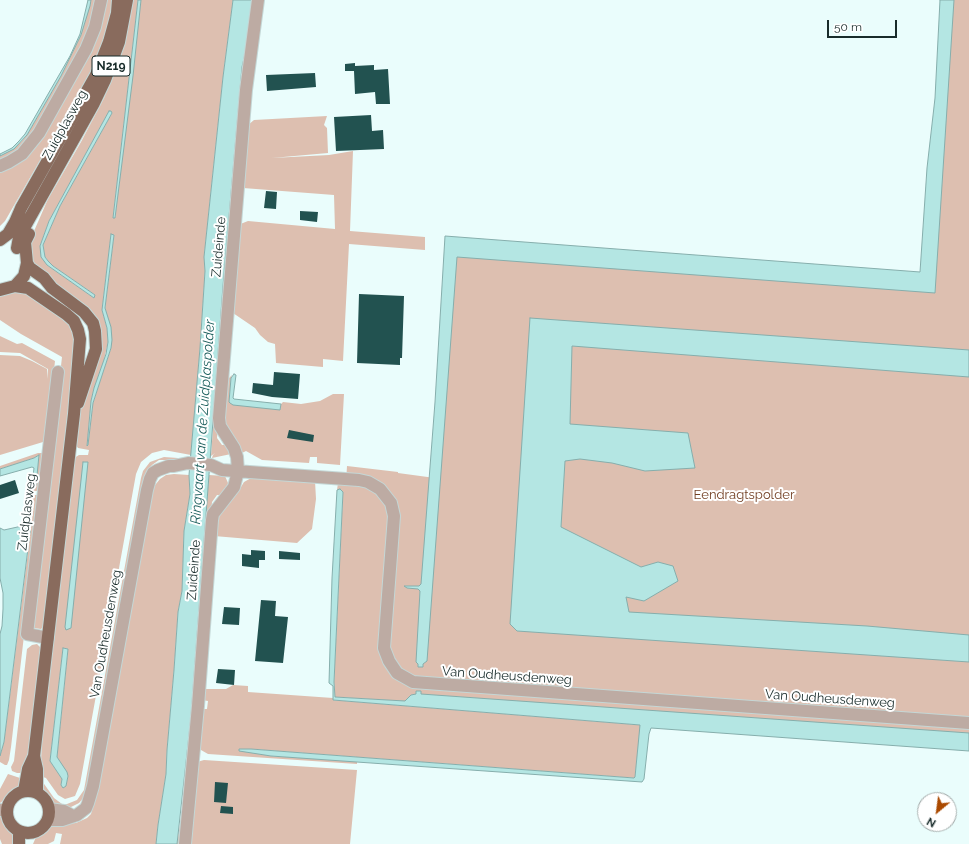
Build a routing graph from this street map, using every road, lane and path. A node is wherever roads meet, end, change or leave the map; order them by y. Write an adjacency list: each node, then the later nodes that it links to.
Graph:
1 (101, 0): 5 (street, Zuidplasweg)
2 (118, 0): 6 (main road, Zuidplasweg / N219)
3 (127, 0): 7 (main road, Zuidplasweg / N219)
4 (258, 0): 14 (street, Zuideinde)
5 (0, 166)
6 (1, 236): 7 (main road, N219)
7 (21, 248): 8 (main road, N219)
8 (25, 266): 9 (main road); 10 (main road); 13 (main road)
9 (0, 282)
10 (15, 286): 11 (main road); 13 (main road)
11 (0, 290)
12 (58, 372): 15 (street, Zuidplasweg)
13 (74, 414): 15 (main road)
14 (238, 471): 16 (street, Van Oudheusdenweg); 21 (street, Van Oudheusdenweg); 24 (street, Zuideinde)
15 (48, 638): 17 (main road)
16 (969, 723)
17 (34, 756): 18 (main road); 19 (main road)
18 (24, 791): 19 (main road); 20 (main road)
19 (37, 792): 21 (main road)
20 (3, 810): 22 (main road)
21 (48, 814): 22 (main road)
22 (26, 836): 23 (main road)
23 (19, 844)
24 (185, 844)

